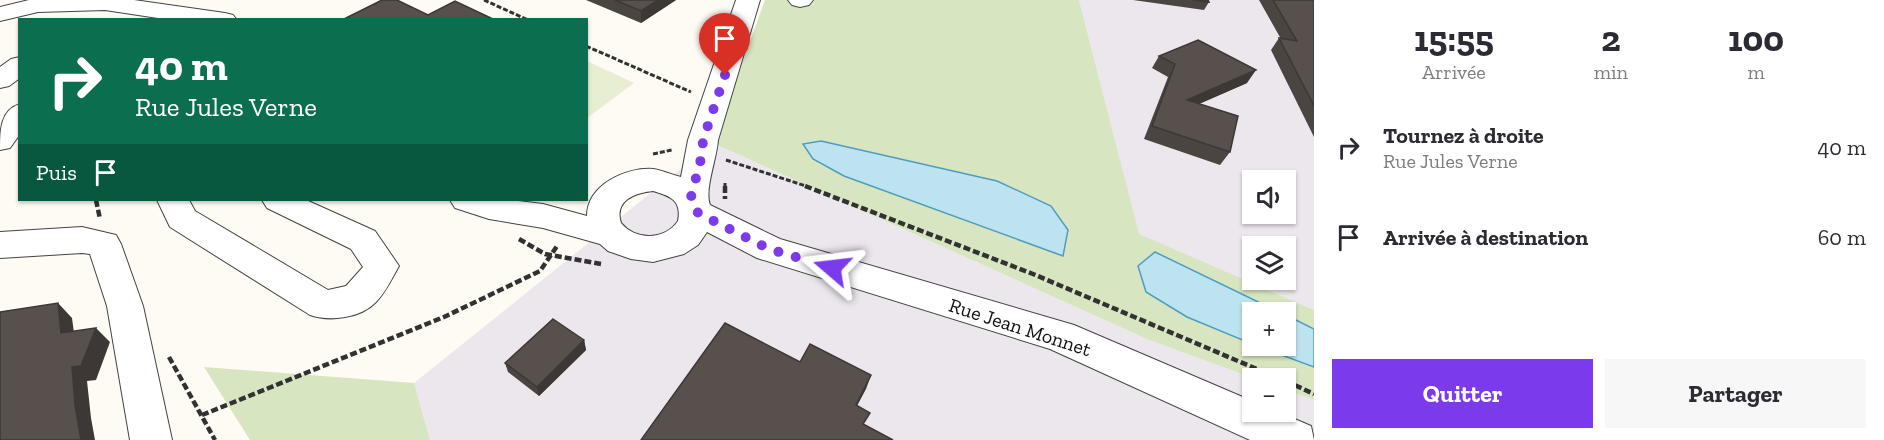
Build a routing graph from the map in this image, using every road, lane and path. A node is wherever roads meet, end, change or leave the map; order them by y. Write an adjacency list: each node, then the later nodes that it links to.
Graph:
1 (484, 0): 5 (path)
2 (748, 0): 13 (street)
3 (0, 14): 4 (street)
4 (211, 18)
5 (524, 18)
6 (0, 20): 7 (street)
7 (18, 24)
8 (588, 47): 13 (path)
9 (0, 58): 10 (street)
10 (18, 62)
11 (18, 65): 12 (street)
12 (0, 80)
13 (719, 95): 16 (street)
14 (18, 116): 15 (street)
15 (0, 141)
16 (714, 150): 17 (street); 22 (street); 30 (path)
17 (653, 180): 18 (street); 22 (street)
18 (612, 193): 23 (street); 24 (street)
19 (173, 201): 20 (street)
20 (280, 201)
21 (469, 201): 23 (street)
22 (694, 205): 25 (street); 27 (street, Rue Jean Monnet)
23 (543, 216): 24 (street)
24 (609, 234): 25 (street)
25 (676, 243): 27 (street, Rue Jean Monnet)
26 (0, 244): 34 (street)
27 (769, 249): 36 (street, Rue Jean Monnet)
28 (554, 255): 33 (path)
29 (168, 354): 33 (path)
30 (1254, 368)
31 (1296, 386): 32 (path)
32 (1314, 394)
33 (202, 415): 35 (path)
34 (152, 440)
35 (215, 440)
36 (1296, 440)

